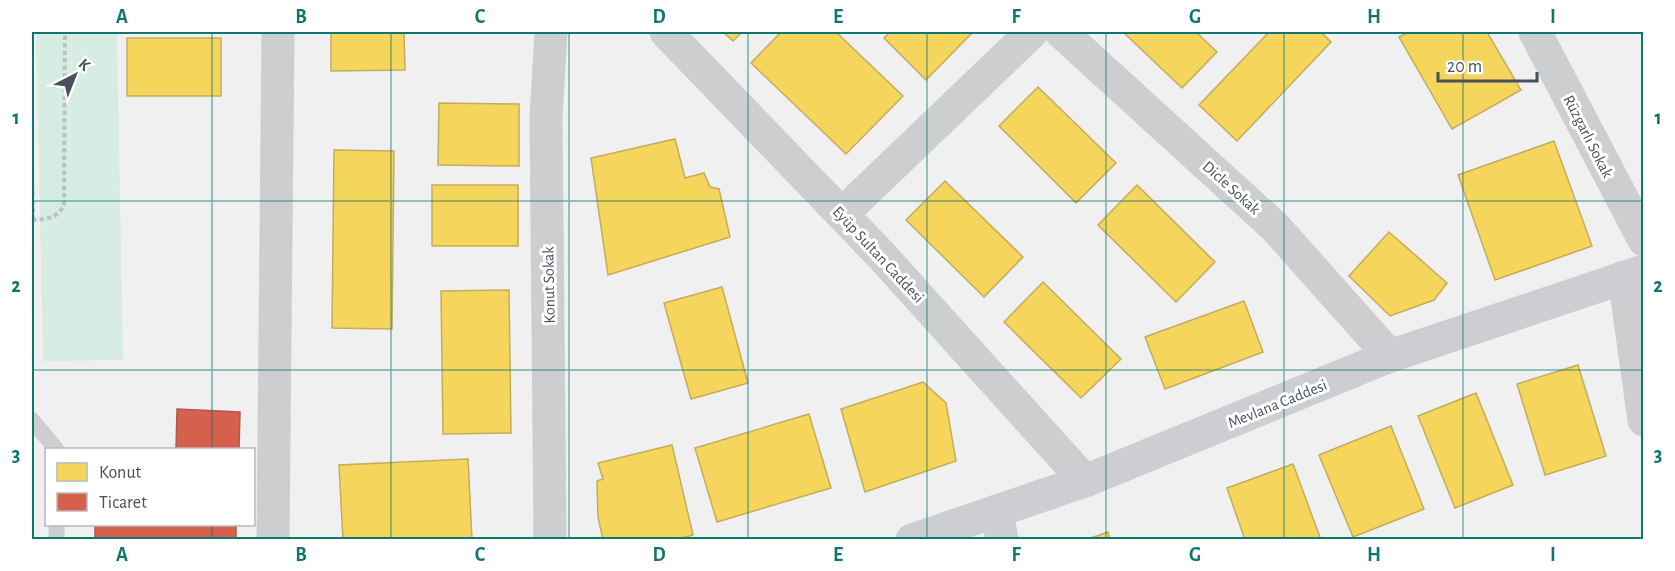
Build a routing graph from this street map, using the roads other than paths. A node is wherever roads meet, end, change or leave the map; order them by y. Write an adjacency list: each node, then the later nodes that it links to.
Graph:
1 (278, 32): 16 (street)
2 (551, 32): 17 (street, Konut Sokak)
3 (666, 32): 7 (street, Eyüp Sultan Caddesi)
4 (1032, 32): 7 (street)
5 (1061, 32): 10 (street, Dicle Sokak)
6 (1535, 32): 8 (street, Rüzgarlı Sokak)
7 (842, 214): 14 (street, Eyüp Sultan Caddesi)
8 (1644, 240)
9 (1634, 274): 10 (street, Mevlana Caddesi); 12 (street)
10 (1390, 356): 14 (street, Mevlana Caddesi)
11 (32, 420): 13 (lane)
12 (1644, 420)
13 (55, 448)
14 (1086, 481): 15 (street, Mevlana Caddesi)
15 (1000, 525): 18 (street, Mevlana Caddesi)
16 (273, 540)
17 (550, 540)
18 (912, 540)

